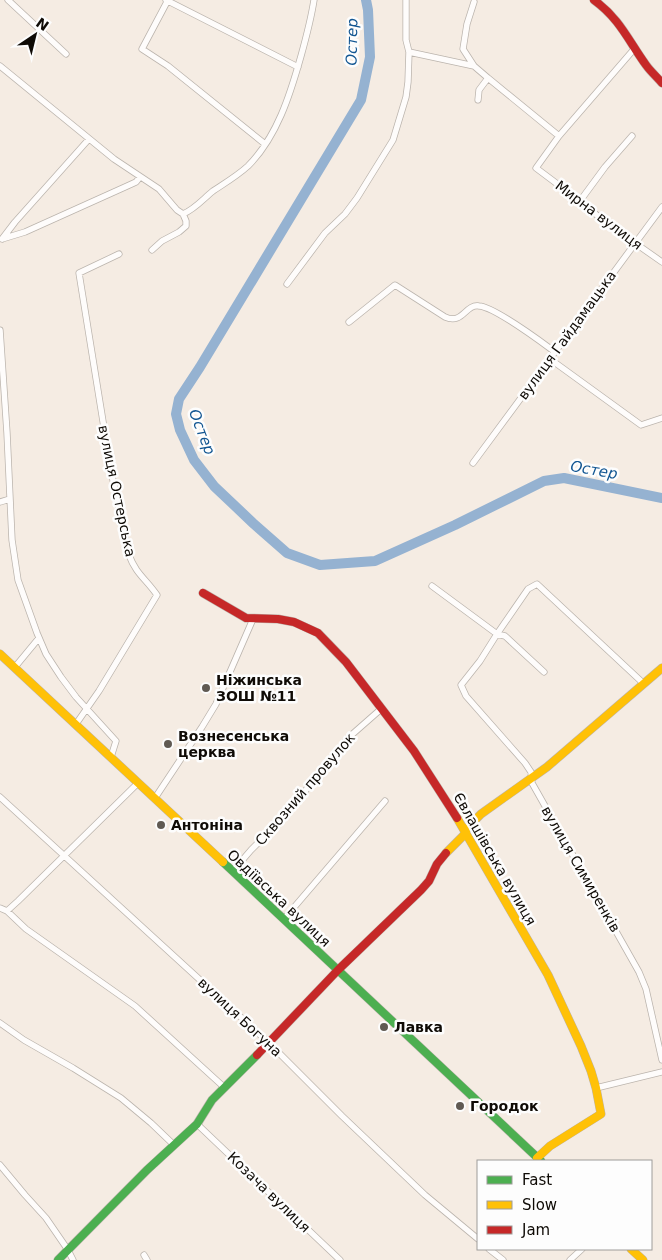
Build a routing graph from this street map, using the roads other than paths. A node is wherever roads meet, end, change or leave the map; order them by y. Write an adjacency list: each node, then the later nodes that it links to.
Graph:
1 (8, 0): 10 (street)
2 (167, 0): 14 (street); 21 (street)
3 (314, 0): 14 (street)
4 (406, 0): 9 (street)
5 (594, 0): 7 (street)
6 (474, 2): 8 (street)
7 (635, 48): 16 (street); 18 (street)
8 (463, 49): 11 (street); 13 (street)
9 (409, 52): 11 (street); 31 (street)
10 (66, 54)
11 (460, 63): 13 (street)
12 (0, 66): 20 (street)
13 (474, 66): 15 (street)
14 (298, 67): 21 (street)
15 (488, 78): 17 (street); 18 (street)
16 (662, 83)
17 (478, 100)
18 (559, 136): 23 (street, Мирна вулиця)
19 (632, 136): 23 (street)
20 (90, 139): 22 (street); 26 (street)
21 (265, 144): 25 (street)
22 (140, 176): 25 (street); 26 (street)
23 (580, 200): 27 (street, Мирна вулиця)
24 (662, 207): 27 (street, вулиця Гайдамацька)
25 (183, 214): 28 (street)
26 (1, 239)
27 (635, 243): 30 (street, Мирна вулиця); 34 (street, вулиця Гайдамацька)
28 (152, 250)
29 (119, 254): 50 (street, вулиця Остерська)
30 (662, 262)
31 (286, 284)
32 (349, 322): 34 (street)
33 (0, 330): 38 (street)
34 (555, 352): 35 (street, вулиця Гайдамацька)
35 (550, 360): 36 (street); 37 (street, вулиця Гайдамацька)
36 (662, 418)
37 (473, 463)
38 (10, 498): 39 (street); 44 (street)
39 (0, 502)
40 (432, 586): 43 (street)
41 (203, 593): 42 (street, Євлашівська вулиця)
42 (253, 619): 51 (street, Євлашівська вулиця); 57 (street)
43 (497, 634): 48 (street); 49 (street); 54 (street, вулиця Симиренків)
44 (39, 638): 46 (street); 50 (street)
45 (0, 654): 46 (street, Овдіївська вулиця)
46 (15, 667): 52 (street, Овдіївська вулиця)
47 (662, 668): 49 (street)
48 (544, 672)
49 (642, 683): 54 (street)
50 (86, 709): 52 (street, вулиця Остерська); 53 (street)
51 (381, 709): 59 (street, Євлашівська вулиця); 61 (street, Сквозний провулок)
52 (76, 724): 53 (street, Овдіївська вулиця)
53 (111, 757): 55 (street, Овдіївська вулиця)
54 (532, 777): 59 (street); 68 (street, вулиця Симиренків)
55 (138, 782): 57 (street, Овдіївська вулиця); 60 (street)
56 (0, 797): 60 (street, вулиця Богуна)
57 (156, 798): 61 (street, Овдіївська вулиця)
58 (385, 801): 64 (street)
59 (465, 832): 65 (street); 71 (street, Євлашівська вулиця)
60 (64, 856): 63 (street); 67 (street, вулиця Богуна)
61 (233, 871): 64 (street, Овдіївська вулиця)
62 (0, 908): 63 (street)
63 (7, 911): 70 (street)
64 (284, 919): 65 (street, Овдіївська вулиця)
65 (338, 970): 67 (street); 74 (street, Овдіївська вулиця)
66 (0, 1023): 73 (street)
67 (269, 1043): 70 (street); 76 (street, вулиця Богуна)
68 (662, 1060)
69 (662, 1072): 71 (street)
70 (225, 1088): 72 (street)
71 (596, 1088): 74 (street, Євлашівська вулиця)
72 (197, 1124): 73 (street); 83 (street, Козача вулиця)
73 (174, 1144): 77 (street)
74 (539, 1160)
75 (0, 1165): 77 (street)
76 (477, 1239)
77 (68, 1250): 81 (street); 82 (street)
78 (490, 1250): 84 (street)
79 (581, 1250): 85 (street)
80 (632, 1250): 86 (street)
81 (58, 1260)
82 (73, 1260)
83 (340, 1260)
84 (503, 1260)
85 (570, 1260)
86 (642, 1260)

